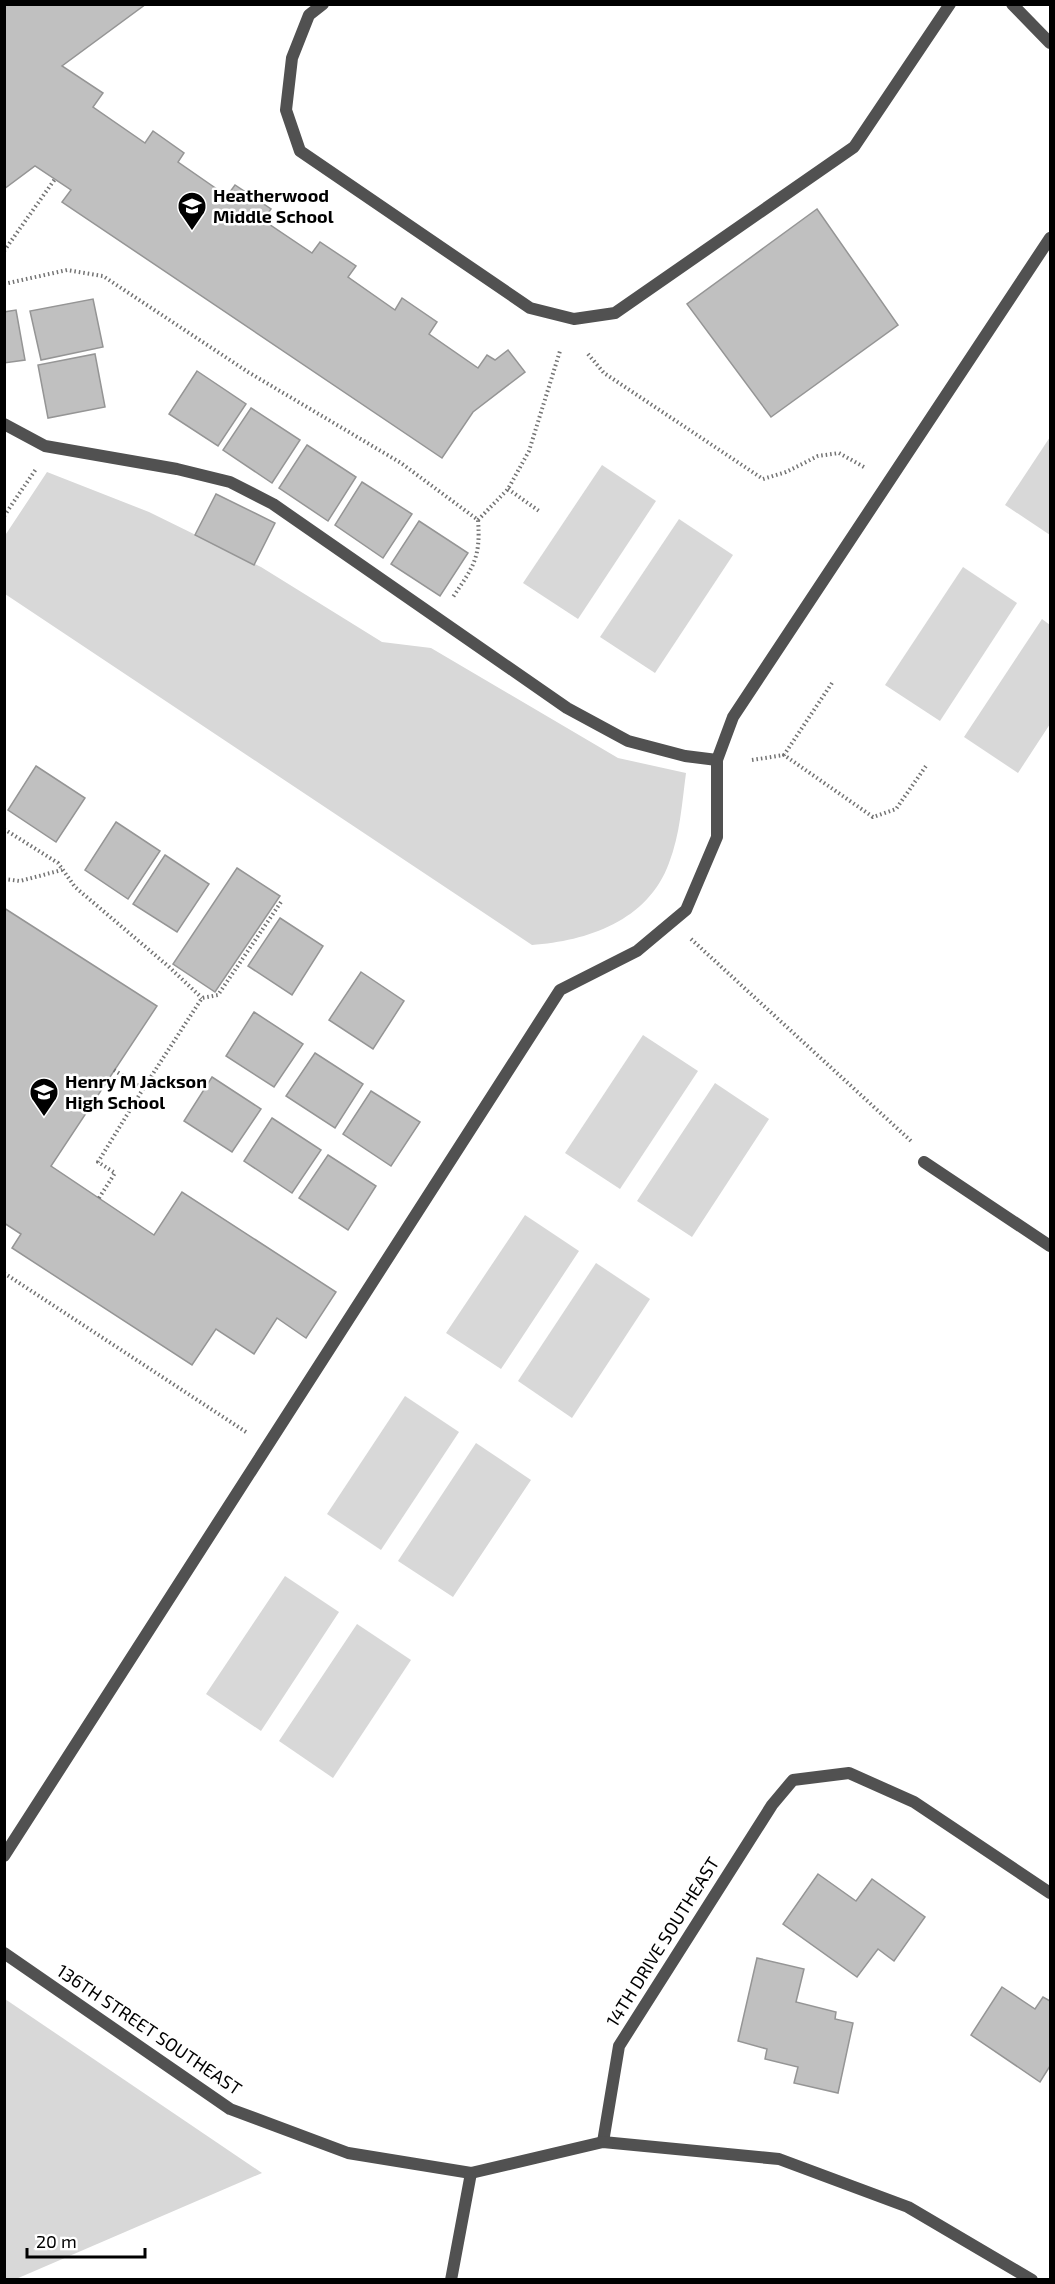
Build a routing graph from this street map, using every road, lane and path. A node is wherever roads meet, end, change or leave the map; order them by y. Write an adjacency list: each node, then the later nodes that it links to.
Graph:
1 (322, 4): 2 (street)
2 (950, 4)
3 (1011, 4): 4 (street)
4 (1050, 43)
5 (55, 179): 7 (path)
6 (1050, 238): 21 (street)
7 (4, 251)
8 (4, 284): 17 (path)
9 (560, 351): 14 (path)
10 (588, 354): 12 (path)
11 (4, 424): 18 (street)
12 (864, 467)
13 (36, 469): 16 (path)
14 (508, 489): 15 (path); 17 (path)
15 (539, 511)
16 (4, 516)
17 (478, 520): 18 (path)
18 (439, 619): 21 (street)
19 (832, 683): 20 (path)
20 (784, 755): 22 (path); 23 (path)
21 (717, 760): 28 (street)
22 (752, 760)
23 (926, 766)
24 (4, 829): 25 (path)
25 (63, 870): 26 (path); 29 (path)
26 (4, 879)
27 (281, 902): 29 (path)
28 (672, 921): 32 (path); 37 (street)
29 (202, 998): 31 (path)
30 (114, 1070): 31 (path)
31 (143, 1089): 33 (path)
32 (924, 1162): 34 (street)
33 (99, 1198)
34 (1050, 1246)
35 (4, 1273): 36 (path)
36 (247, 1432)
37 (4, 1856)
38 (1050, 1893): 40 (street, 14TH DRIVE SOUTHEAST)
39 (4, 1953): 41 (street, 136TH STREET SOUTHEAST)
40 (603, 2142): 41 (street, 136TH STREET SOUTHEAST); 43 (street, 136TH STREET SOUTHEAST)
41 (471, 2173): 42 (street)
42 (451, 2280)
43 (1032, 2280)

